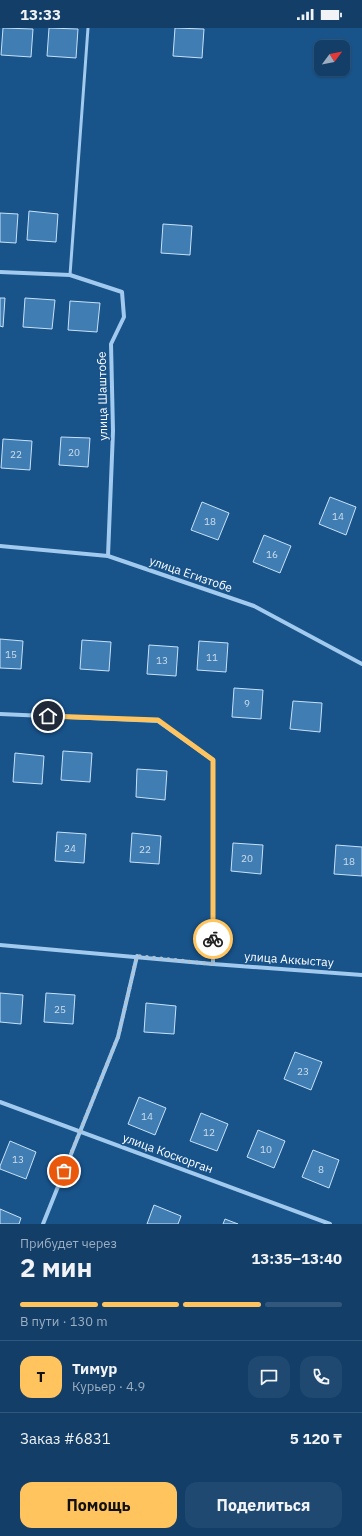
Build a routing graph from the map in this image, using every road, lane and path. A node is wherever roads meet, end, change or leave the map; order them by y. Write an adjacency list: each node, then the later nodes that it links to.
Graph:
1 (88, 28): 3 (lane)
2 (0, 272): 3 (street, улица Шаштобе)
3 (70, 275): 5 (street, улица Шаштобе)
4 (0, 546): 5 (street, улица Егизтобе)
5 (108, 556): 6 (street, улица Егизтобе)
6 (362, 664)
7 (0, 714): 10 (street)
8 (0, 945): 9 (street, улица Аккыстау)
9 (137, 956): 10 (street, улица Аккыстау); 13 (street)
10 (212, 964): 11 (street, улица Аккыстау)
11 (362, 975)
12 (0, 1102): 13 (street, улица Коскорган)
13 (81, 1132): 14 (street); 15 (street, улица Коскорган)
14 (43, 1224)
15 (330, 1224)

